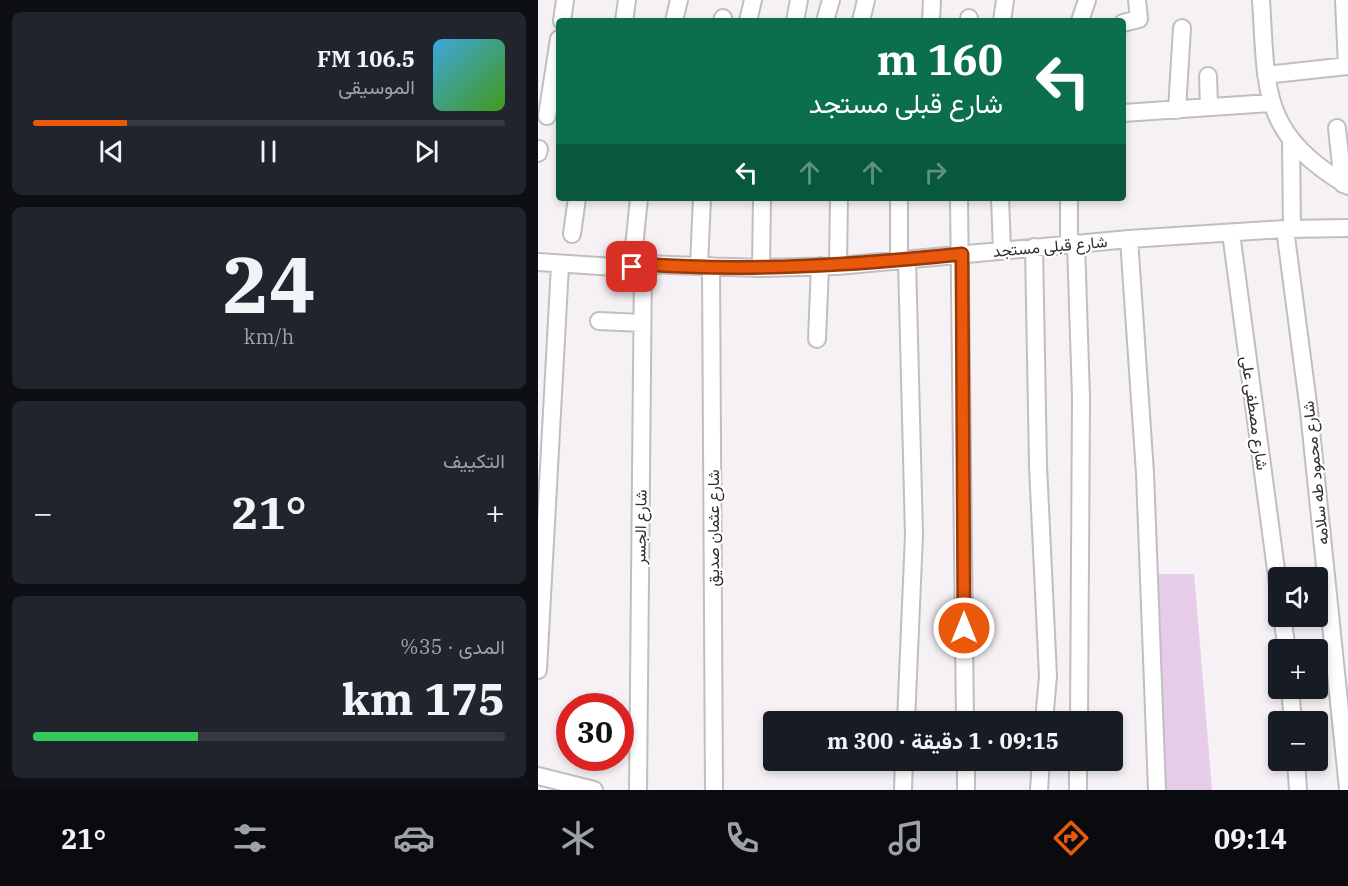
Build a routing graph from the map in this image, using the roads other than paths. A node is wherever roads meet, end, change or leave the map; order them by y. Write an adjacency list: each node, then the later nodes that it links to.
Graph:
1 (565, 0): 14 (street)
2 (627, 0): 15 (street)
3 (679, 0): 16 (street)
4 (753, 0): 17 (street)
5 (799, 0): 18 (street)
6 (830, 0): 19 (street)
7 (866, 0): 20 (street)
8 (932, 0): 21 (street)
9 (1005, 0): 22 (street)
10 (1087, 0): 23 (street)
11 (1137, 0): 24 (street)
12 (1261, 0): 28 (street)
13 (1344, 0): 27 (street)
14 (562, 18)
15 (624, 18)
16 (674, 18)
17 (749, 18)
18 (796, 18)
19 (826, 18)
20 (862, 18)
21 (931, 18)
22 (1002, 18)
23 (1081, 18)
24 (1126, 22)
25 (1182, 28): 32 (street)
26 (556, 60): 34 (street)
27 (1347, 66): 28 (street)
28 (1266, 75): 30 (street)
29 (1207, 76): 31 (street)
30 (1270, 103): 31 (street); 36 (street)
31 (1209, 107): 32 (street)
32 (1177, 110): 33 (street)
33 (1126, 113)
34 (548, 116)
35 (1337, 129): 37 (street)
36 (1291, 140): 37 (street); 48 (street, شارع محمود طه سلامه)
37 (1345, 185)
38 (577, 201): 50 (street)
39 (639, 201): 59 (street, شارع الجسر)
40 (702, 201): 60 (street, شارع عثمان صديق)
41 (762, 201): 63 (street)
42 (839, 201): 62 (street)
43 (899, 201): 56 (street)
44 (959, 201): 55 (street)
45 (1000, 201): 54 (street)
46 (1069, 201): 52 (street)
47 (1348, 228): 48 (street, شارع قبلى مستجد)
48 (1289, 229): 49 (street, شارع قبلى مستجد); 80 (street, شارع محمود طه سلامه)
49 (1231, 233): 51 (street, شارع قبلى مستجد); 67 (street, شارع مصطفى على)
50 (572, 234)
51 (1129, 239): 52 (street, شارع قبلى مستجد); 88 (street)
52 (1073, 244): 53 (street, شارع قبلى مستجد); 72 (street)
53 (1034, 247): 54 (street, شارع قبلى مستجد); 71 (street)
54 (1002, 250): 55 (street, شارع قبلى مستجد)
55 (962, 254): 56 (street, شارع قبلى مستجد); 70 (street)
56 (903, 260): 62 (street, شارع قبلى مستجد); 69 (street)
57 (538, 262): 58 (street, شارع قبلى مستجد)
58 (560, 265): 59 (street, شارع قبلى مستجد); 68 (street)
59 (638, 266): 60 (street, شارع قبلى مستجد); 65 (street, شارع الجسر)
60 (705, 266): 63 (street, شارع قبلى مستجد); 83 (street, شارع عثمان صديق)
61 (820, 266): 62 (street, شارع قبلى مستجد); 63 (street, شارع قبلى مستجد); 66 (street)
62 (838, 266)
63 (761, 268)
64 (599, 321): 65 (street)
65 (642, 323): 82 (street, شارع الجسر)
66 (817, 339)
67 (1276, 567)
68 (538, 670)
69 (906, 711)
70 (965, 711)
71 (1045, 711)
72 (1079, 711)
73 (903, 771): 84 (street)
74 (966, 771): 85 (street)
75 (1040, 771): 86 (street)
76 (1078, 771): 87 (street)
77 (1297, 771): 89 (street)
78 (538, 776): 79 (street)
79 (574, 788): 81 (street)
80 (1348, 789)
81 (594, 790)
82 (638, 790)
83 (714, 790)
84 (902, 790)
85 (966, 790)
86 (1039, 790)
87 (1078, 790)
88 (1157, 790)
89 (1298, 790)

